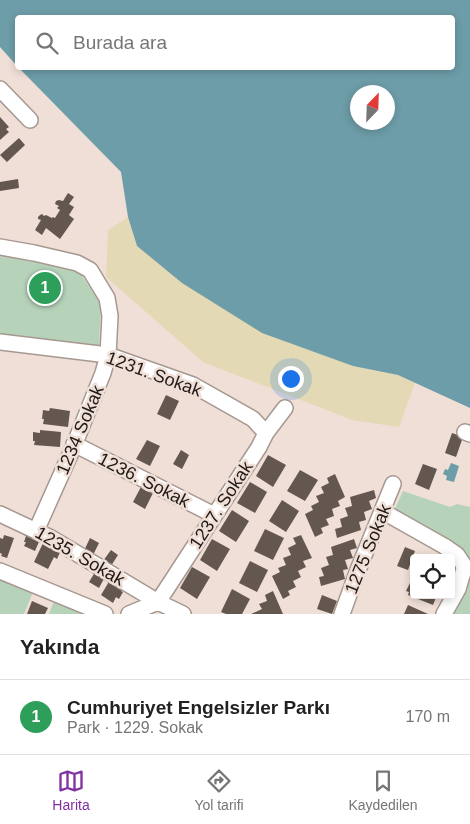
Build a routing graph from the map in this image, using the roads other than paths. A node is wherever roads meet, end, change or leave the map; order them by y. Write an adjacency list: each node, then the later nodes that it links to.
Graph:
1 (0, 89): 2 (street)
2 (30, 120)
3 (0, 247): 5 (street, 1234 Sokak)
4 (0, 342): 5 (street, 1231. Sokak)
5 (108, 355): 7 (street, 1231. Sokak); 8 (street, 1234 Sokak)
6 (285, 408): 7 (street, 1237. Sokak)
7 (266, 433): 12 (street, 1237. Sokak)
8 (74, 444): 12 (street, 1236. Sokak); 13 (street, 1234 Sokak)
9 (393, 484): 10 (street, 1275 Sokak)
10 (382, 511): 19 (street, 1275 Sokak); 20 (street)
11 (0, 514): 13 (street, 1235. Sokak)
12 (214, 515): 15 (street, 1237. Sokak)
13 (36, 531): 15 (street, 1235. Sokak)
14 (0, 571): 17 (street)
15 (158, 602): 16 (street); 18 (street, 1235. Sokak)
16 (131, 613)
17 (105, 614)
18 (183, 614)
19 (342, 614)
20 (444, 614)

